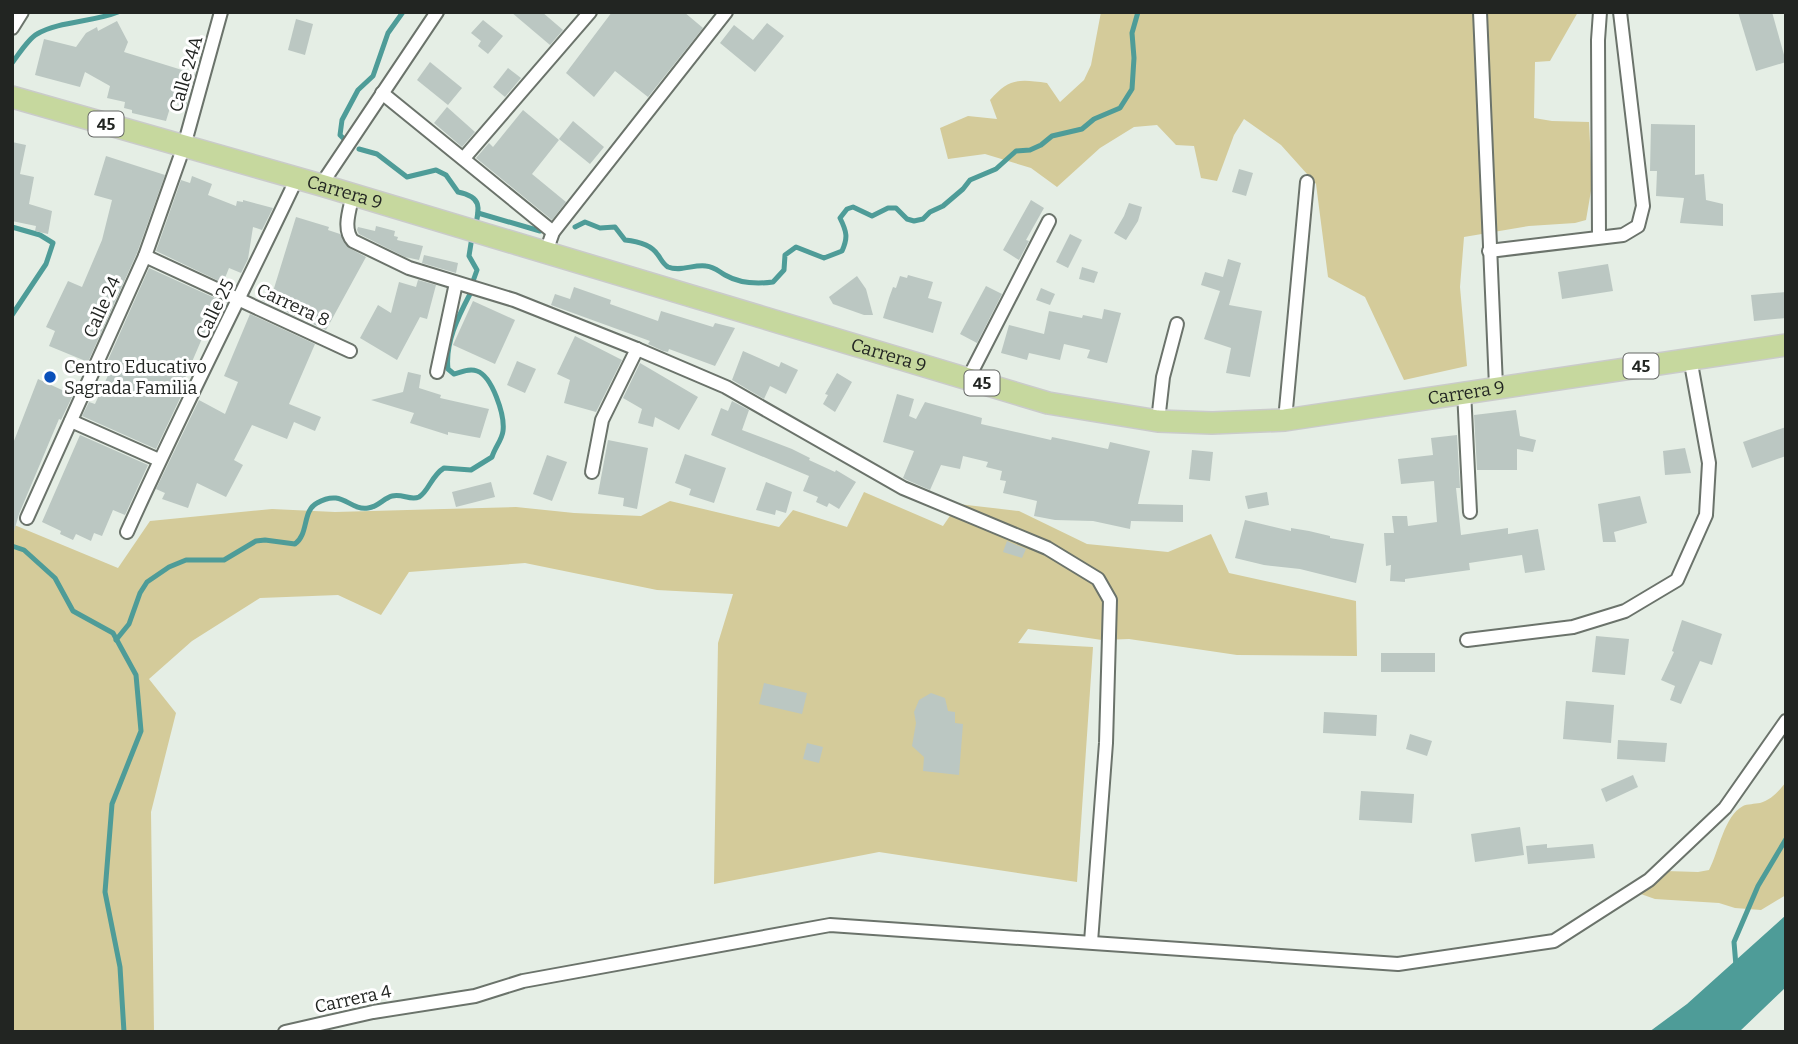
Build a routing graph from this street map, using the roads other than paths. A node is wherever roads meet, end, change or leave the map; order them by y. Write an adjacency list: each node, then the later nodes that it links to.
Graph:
1 (22, 12): 9 (street)
2 (221, 12): 12 (street, Calle 24A)
3 (437, 12): 10 (street)
4 (590, 12): 13 (street)
5 (726, 12): 20 (street)
6 (1480, 12): 21 (street)
7 (1600, 12): 19 (street)
8 (1620, 12): 19 (street)
9 (12, 28)
10 (382, 93): 13 (street); 16 (street)
11 (20, 99): 12 (highway, Carrera 9 / 45)
12 (184, 146): 14 (highway, Carrera 9 / 45); 22 (street, Calle 24)
13 (464, 158): 20 (street)
14 (297, 178): 16 (highway, Carrera 9 / 45); 24 (street, Calle 25)
15 (1307, 182): 34 (street)
16 (321, 185): 17 (highway, Carrera 9 / 45)
17 (354, 194): 20 (highway, Carrera 9 / 45); 23 (street)
18 (1048, 221): 31 (street)
19 (1599, 237): 21 (street)
20 (549, 242): 31 (highway, Carrera 9 / 45)
21 (1489, 251): 32 (street)
22 (145, 256): 24 (street, Carrera 8); 35 (street, Calle 24)
23 (456, 283): 27 (street); 30 (street)
24 (239, 300): 28 (street, Carrera 8); 37 (street, Calle 25)
25 (1177, 324): 36 (street)
26 (1786, 345): 29 (highway, Carrera 9 / 45)
27 (637, 349): 38 (street); 44 (street)
28 (350, 351)
29 (1690, 358): 32 (highway, Carrera 9 / 45); 42 (street)
30 (437, 372)
31 (968, 379): 36 (highway, Carrera 9 / 45)
32 (1496, 387): 33 (highway, Carrera 9 / 45)
33 (1464, 391): 34 (highway, Carrera 9 / 45); 39 (street)
34 (1285, 419): 36 (highway, Carrera 9 / 45)
35 (71, 421): 37 (street); 40 (street, Calle 24)
36 (1158, 421)
37 (159, 460): 41 (street, Calle 25)
38 (592, 472)
39 (1470, 512)
40 (27, 518)
41 (127, 532)
42 (1468, 640)
43 (1786, 721): 44 (street, Carrera 4)
44 (1091, 942): 45 (street, Carrera 4)
45 (285, 1032)

